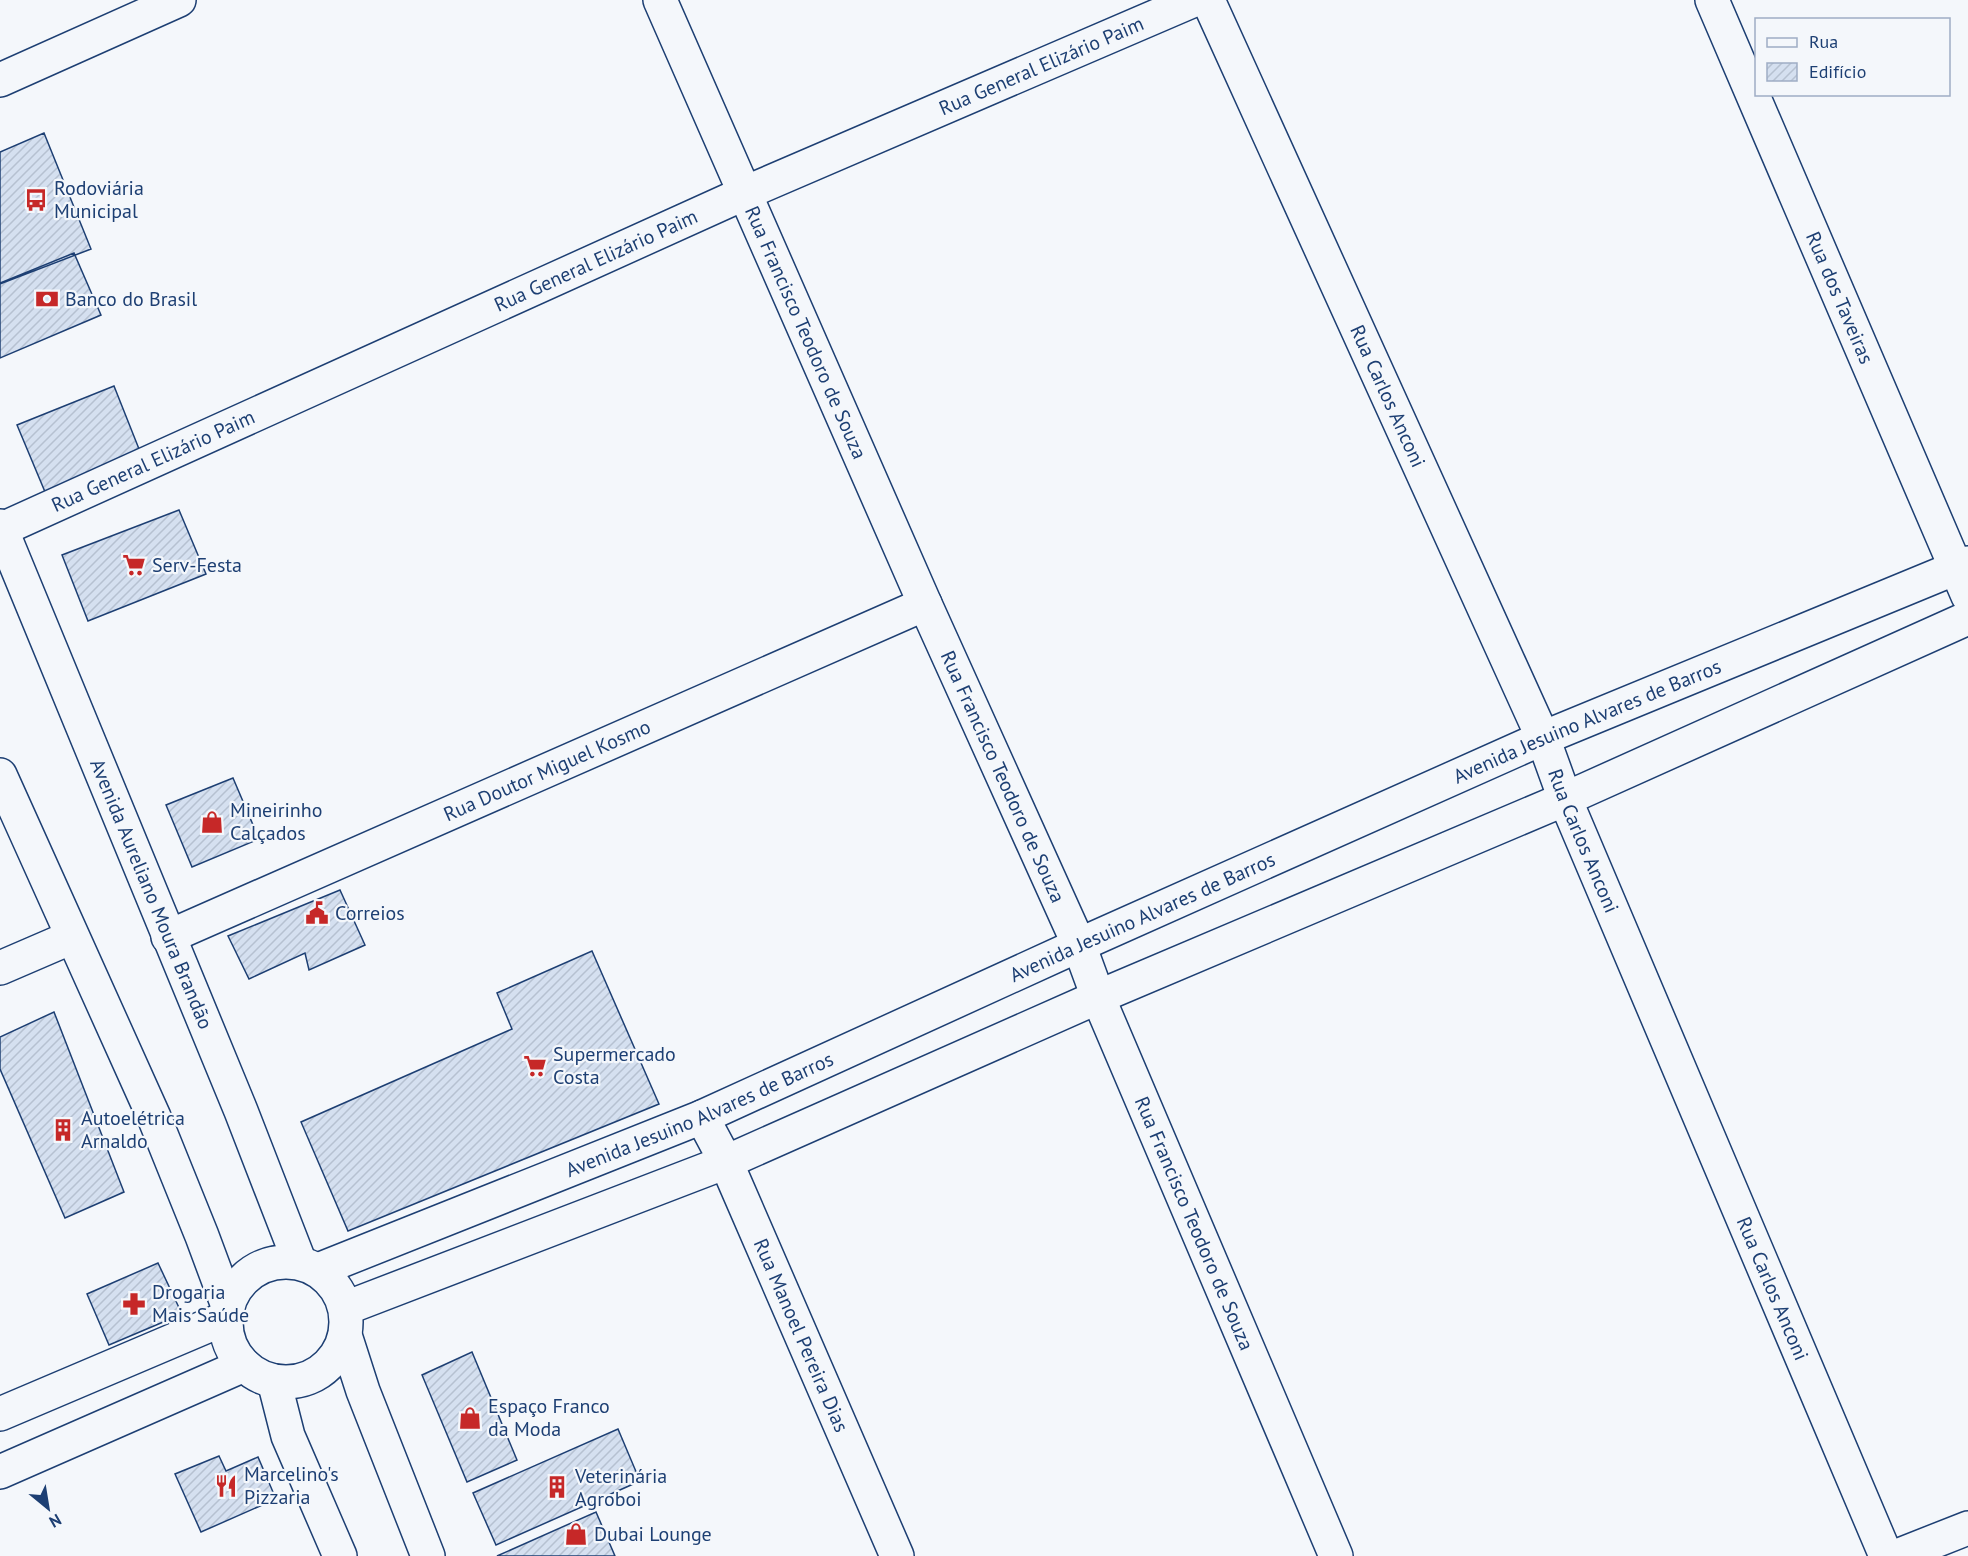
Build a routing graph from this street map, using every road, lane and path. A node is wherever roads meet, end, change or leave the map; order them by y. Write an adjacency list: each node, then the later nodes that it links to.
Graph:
1 (179, 0): 6 (street)
2 (660, 0): 7 (street, Rua Francisco Teodoro de Souza)
3 (1194, 0): 7 (street, Rua General Elizário Paim)
4 (1208, 0): 12 (street, Rua Carlos Anconi)
5 (1712, 0): 9 (street, Rua dos Taveiras)
6 (0, 80)
7 (745, 193): 8 (street, Rua General Elizário Paim); 10 (street, Rua Francisco Teodoro de Souza)
8 (1, 529): 16 (street, Avenida Aureliano Moura Brandão)
9 (1964, 576): 12 (street, Avenida Jesuino Alvares de Barros)
10 (925, 604): 16 (street, Rua Doutor Miguel Kosmo); 17 (street, Rua Francisco Teodoro de Souza)
11 (1968, 618): 14 (street)
12 (1543, 738): 14 (street, Rua Carlos Anconi); 17 (street, Avenida Jesuino Alvares de Barros)
13 (0, 775): 15 (street)
14 (1565, 799): 19 (street); 34 (street, Rua Carlos Anconi)
15 (72, 937): 18 (street); 23 (street)
16 (168, 937): 22 (street, Avenida Aureliano Moura Brandão)
17 (1079, 945): 19 (street, Rua Francisco Teodoro de Souza); 20 (street, Avenida Jesuino Alvares de Barros)
18 (0, 968)
19 (1098, 997): 21 (street); 33 (street, Rua Francisco Teodoro de Souza)
20 (702, 1117): 21 (street, Rua Manoel Pereira Dias); 22 (street, Avenida Jesuino Alvares de Barros)
21 (726, 1162): 24 (street); 32 (street, Rua Manoel Pereira Dias)
22 (309, 1266): 23 (street); 24 (street, Avenida Aureliano Moura Brandão)
23 (227, 1312): 25 (street); 27 (street)
24 (345, 1322): 26 (street); 31 (street, Avenida Aureliano Moura Brandão)
25 (244, 1365): 26 (street); 28 (street)
26 (274, 1381): 30 (street)
27 (0, 1414)
28 (0, 1472)
29 (1968, 1528): 35 (street)
30 (340, 1556)
31 (428, 1556)
32 (897, 1556)
33 (1336, 1556)
34 (1886, 1556)
35 (1897, 1556)

